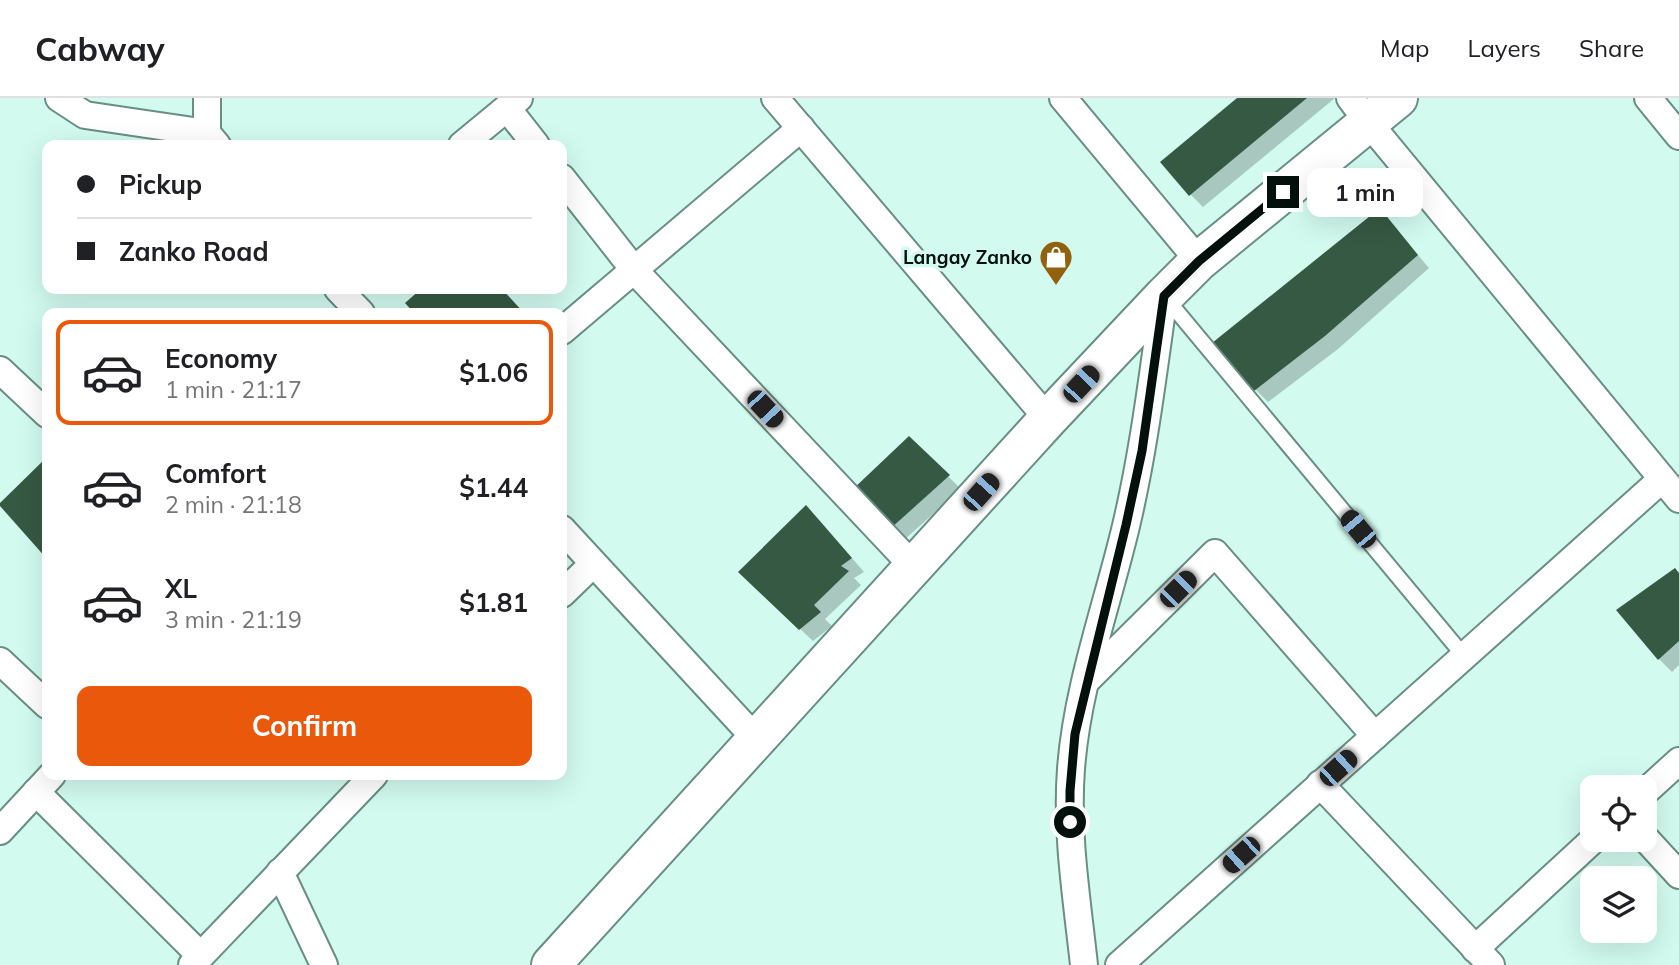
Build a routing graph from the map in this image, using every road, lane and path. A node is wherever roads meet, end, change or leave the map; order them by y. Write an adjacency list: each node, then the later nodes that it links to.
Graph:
1 (59, 98): 10 (street)
2 (106, 98): 10 (street)
3 (207, 98): 13 (street)
4 (775, 98): 11 (street)
5 (1063, 98): 17 (street)
6 (1398, 98): 9 (street)
7 (1648, 98): 12 (street)
8 (513, 103): 14 (street); 15 (street)
9 (1359, 110): 17 (street); 26 (street)
10 (85, 115): 13 (street)
11 (801, 128): 18 (street); 25 (street)
12 (1679, 136)
13 (212, 139)
14 (467, 140)
15 (533, 140)
16 (567, 184): 18 (street)
17 (1199, 261): 20 (street)
18 (635, 271): 22 (street); 29 (street)
19 (343, 294): 21 (street)
20 (1164, 296): 25 (street); 31 (lane); 33 (street)
21 (356, 308)
22 (567, 327)
23 (0, 370): 24 (street)
24 (42, 409)
25 (1048, 419): 29 (street)
26 (1670, 489): 31 (street)
27 (567, 535): 28 (street)
28 (593, 564): 30 (street); 36 (street)
29 (914, 566): 36 (street)
30 (567, 589)
31 (1464, 656): 35 (street)
32 (0, 662): 34 (street)
33 (1086, 680): 35 (street); 52 (street)
34 (42, 700)
35 (1375, 736): 41 (street)
36 (756, 739): 51 (street)
37 (1679, 761): 39 (street)
38 (364, 780): 45 (street)
39 (1657, 781)
40 (44, 784): 42 (street); 48 (street)
41 (1320, 785): 47 (street); 49 (street)
42 (0, 831)
43 (1657, 851): 46 (street)
44 (1582, 852): 47 (street)
45 (280, 872): 48 (street); 50 (street)
46 (1679, 875)
47 (1483, 957)
48 (196, 960)
49 (1124, 964)
50 (324, 965)
51 (551, 965)
52 (1084, 965)

